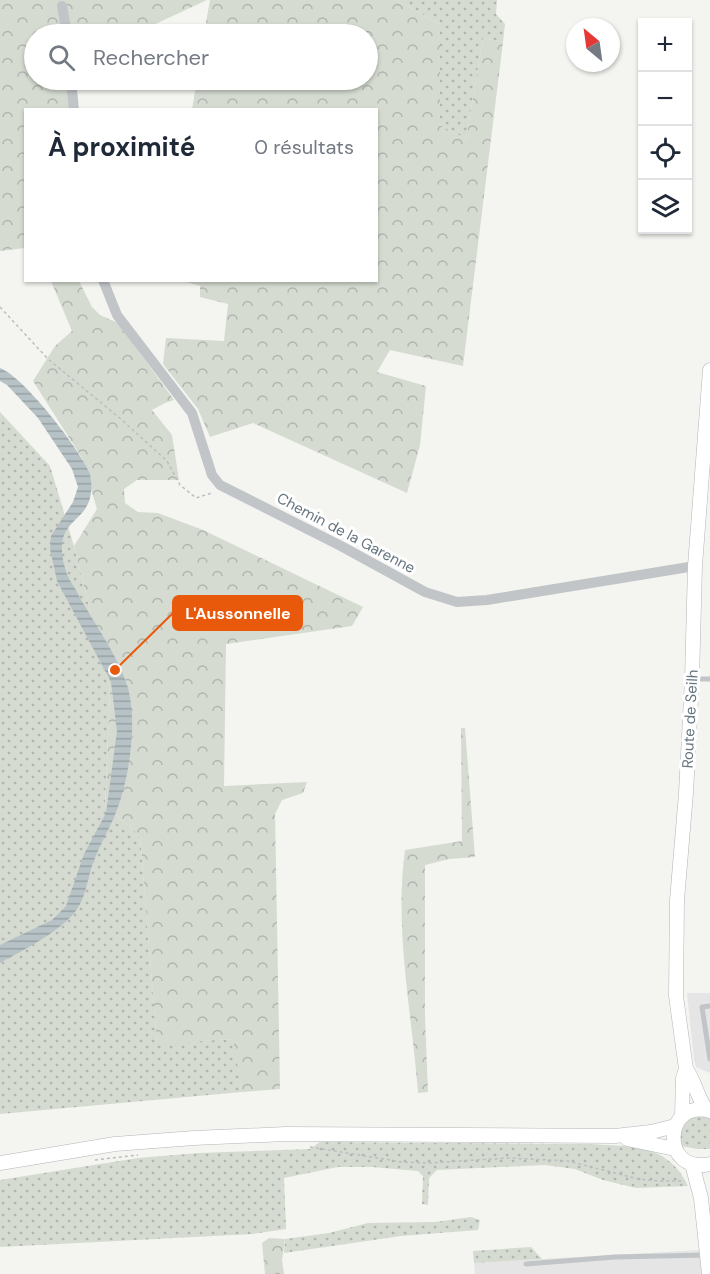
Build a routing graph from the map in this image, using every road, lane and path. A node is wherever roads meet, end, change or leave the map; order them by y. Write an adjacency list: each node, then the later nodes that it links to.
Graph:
1 (62, 6): 2 (street)
2 (65, 24)
3 (72, 90): 4 (street)
4 (74, 108)
5 (104, 282): 8 (street)
6 (0, 307): 8 (path)
7 (710, 370): 9 (street, Route de Seilh)
8 (220, 485): 9 (street, Chemin de la Garenne)
9 (695, 566): 10 (street, Route de Seilh)
10 (692, 679): 11 (lane); 14 (street, Route de Seilh)
11 (710, 679)
12 (710, 1006): 13 (lane)
13 (710, 1059)
14 (686, 1069): 15 (street, Route de Seilh); 16 (street, Route de Seilh)
15 (708, 1110): 16 (street)
16 (678, 1121): 17 (street); 19 (street, Route de Seilh)
17 (615, 1137): 19 (street); 22 (street)
18 (307, 1147): 25 (path)
19 (675, 1149): 23 (street)
20 (142, 1155): 21 (path)
21 (85, 1161)
22 (0, 1163)
23 (692, 1164): 24 (street); 26 (street)
24 (709, 1164): 26 (street)
25 (691, 1180)
26 (701, 1198): 27 (street)
27 (707, 1255): 28 (lane); 29 (street)
28 (526, 1264)
29 (709, 1274)

